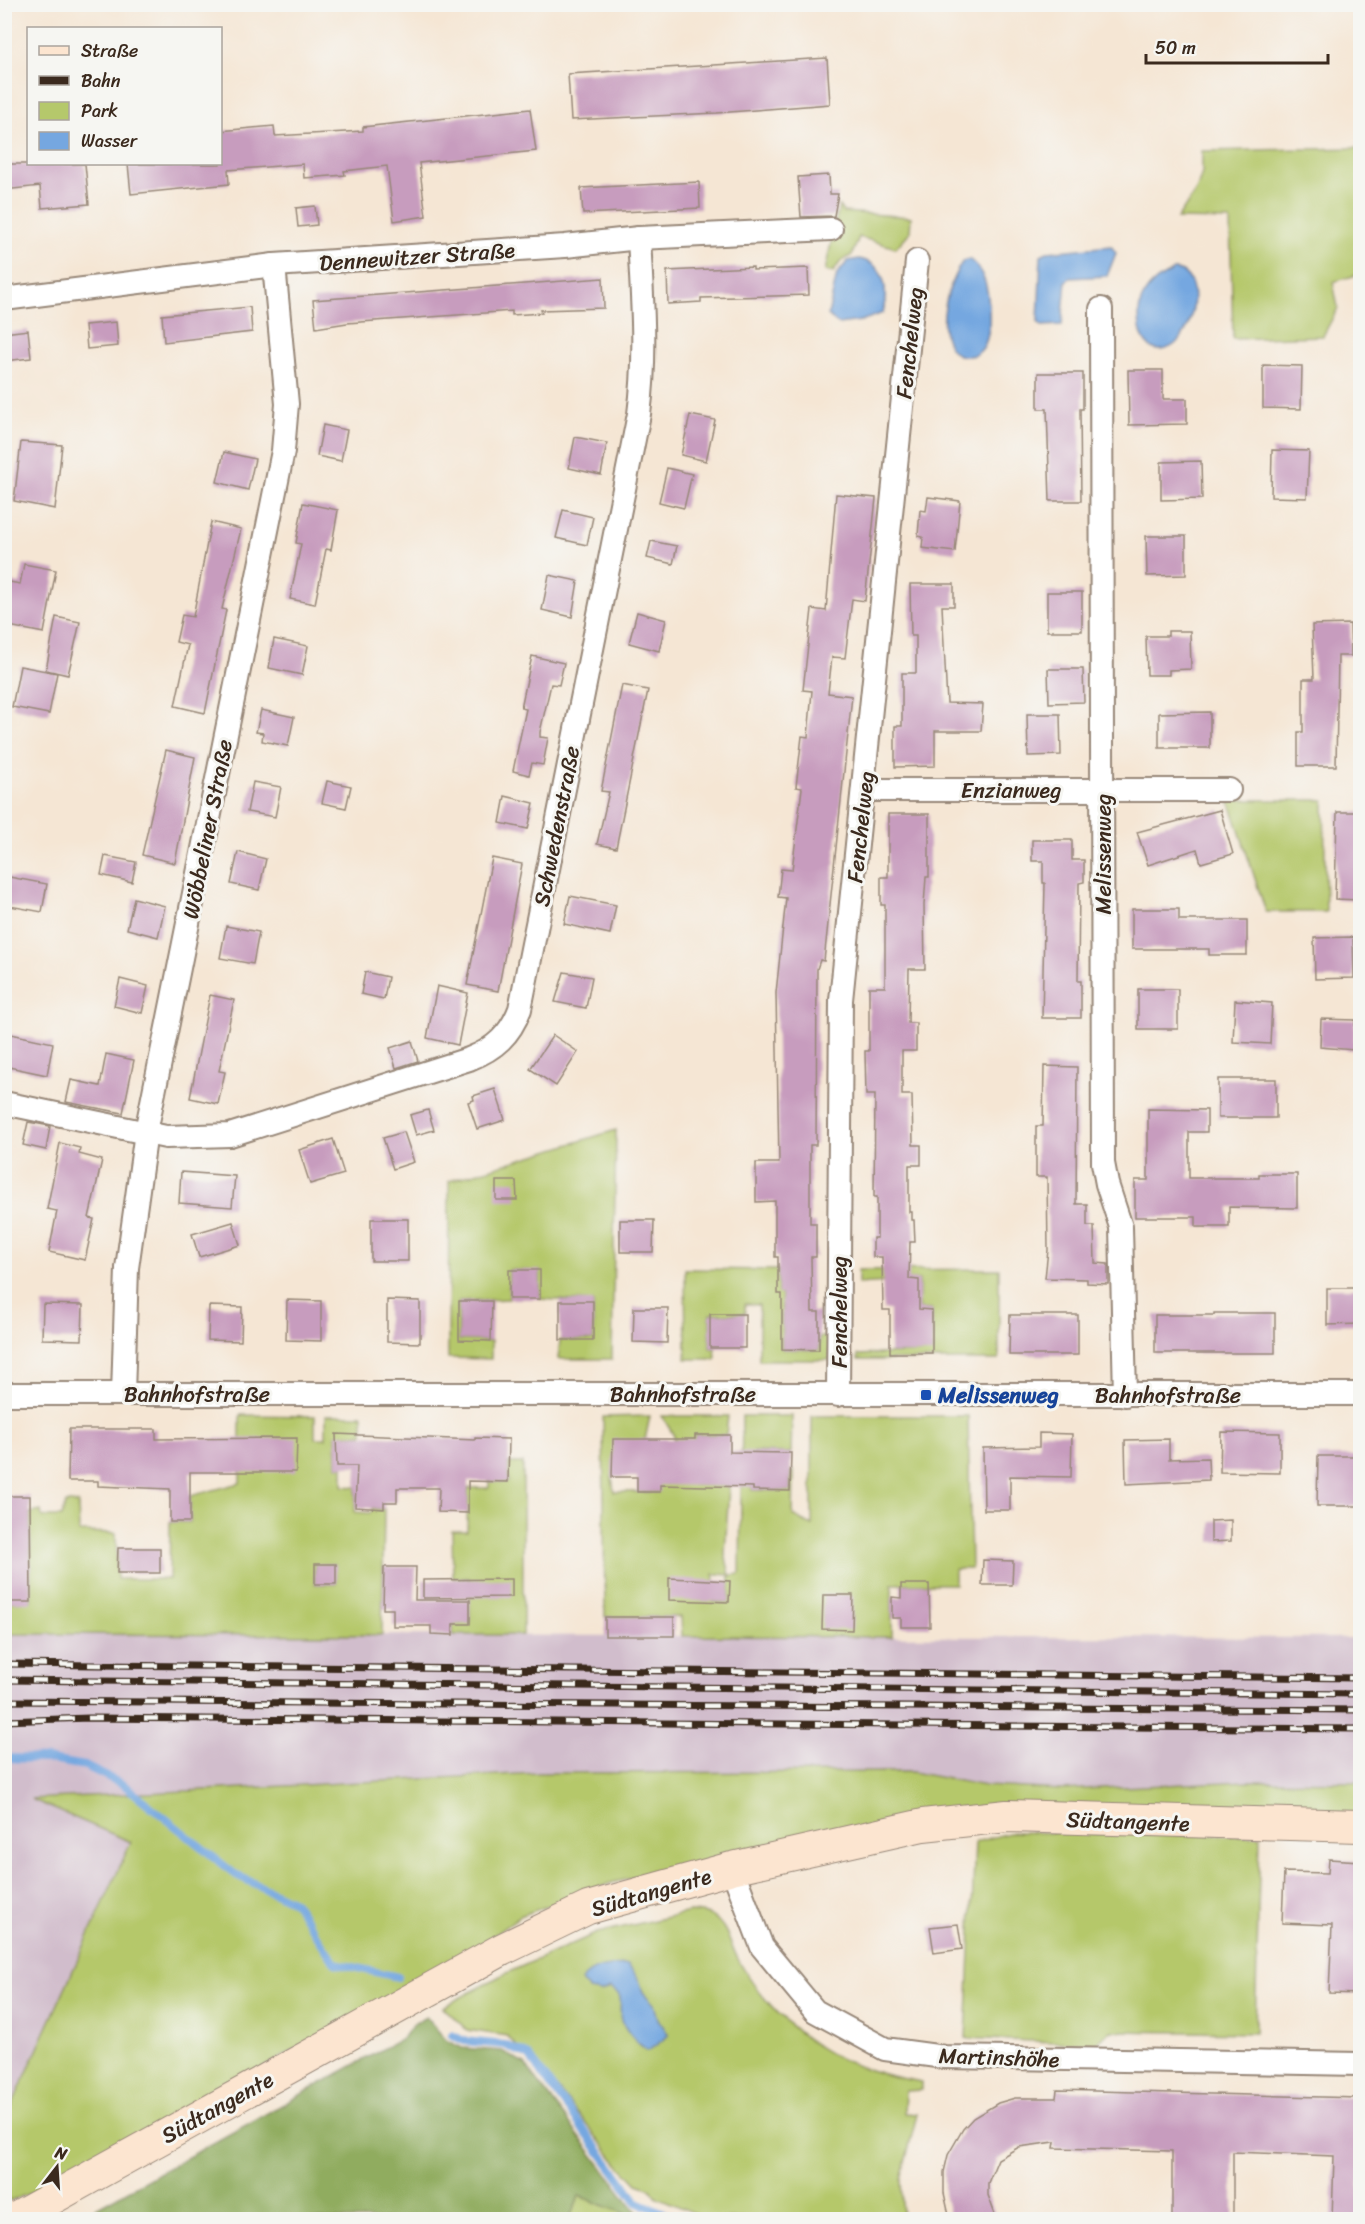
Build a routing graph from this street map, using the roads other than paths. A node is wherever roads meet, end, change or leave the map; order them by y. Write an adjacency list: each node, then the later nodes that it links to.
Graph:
1 (831, 229): 2 (street, Dennewitzer Straße)
2 (639, 238): 4 (street, Dennewitzer Straße); 11 (street, Schwedenstraße)
3 (917, 261): 7 (street, Fenchelweg)
4 (274, 265): 5 (street, Dennewitzer Straße); 11 (street, Wöbbeliner Straße)
5 (4, 299)
6 (1101, 309): 8 (street, Melissenweg)
7 (864, 790): 8 (street, Enzianweg); 15 (street, Fenchelweg)
8 (1103, 790): 9 (street, Enzianweg); 16 (street, Melissenweg)
9 (1229, 790)
10 (4, 1103): 11 (street, Schwedenstraße)
11 (146, 1132): 13 (street, Wöbbeliner Straße)
12 (4, 1394): 13 (street, Bahnhofstraße)
13 (123, 1394): 15 (street, Bahnhofstraße)
14 (1360, 1394): 16 (street, Bahnhofstraße)
15 (838, 1395): 16 (street, Bahnhofstraße)
16 (1125, 1395)
17 (1360, 1826): 18 (street, Südtangente)
18 (732, 1868): 19 (street, Martinshöhe); 20 (street, Südtangente)
19 (1360, 2064)
20 (13, 2220)

